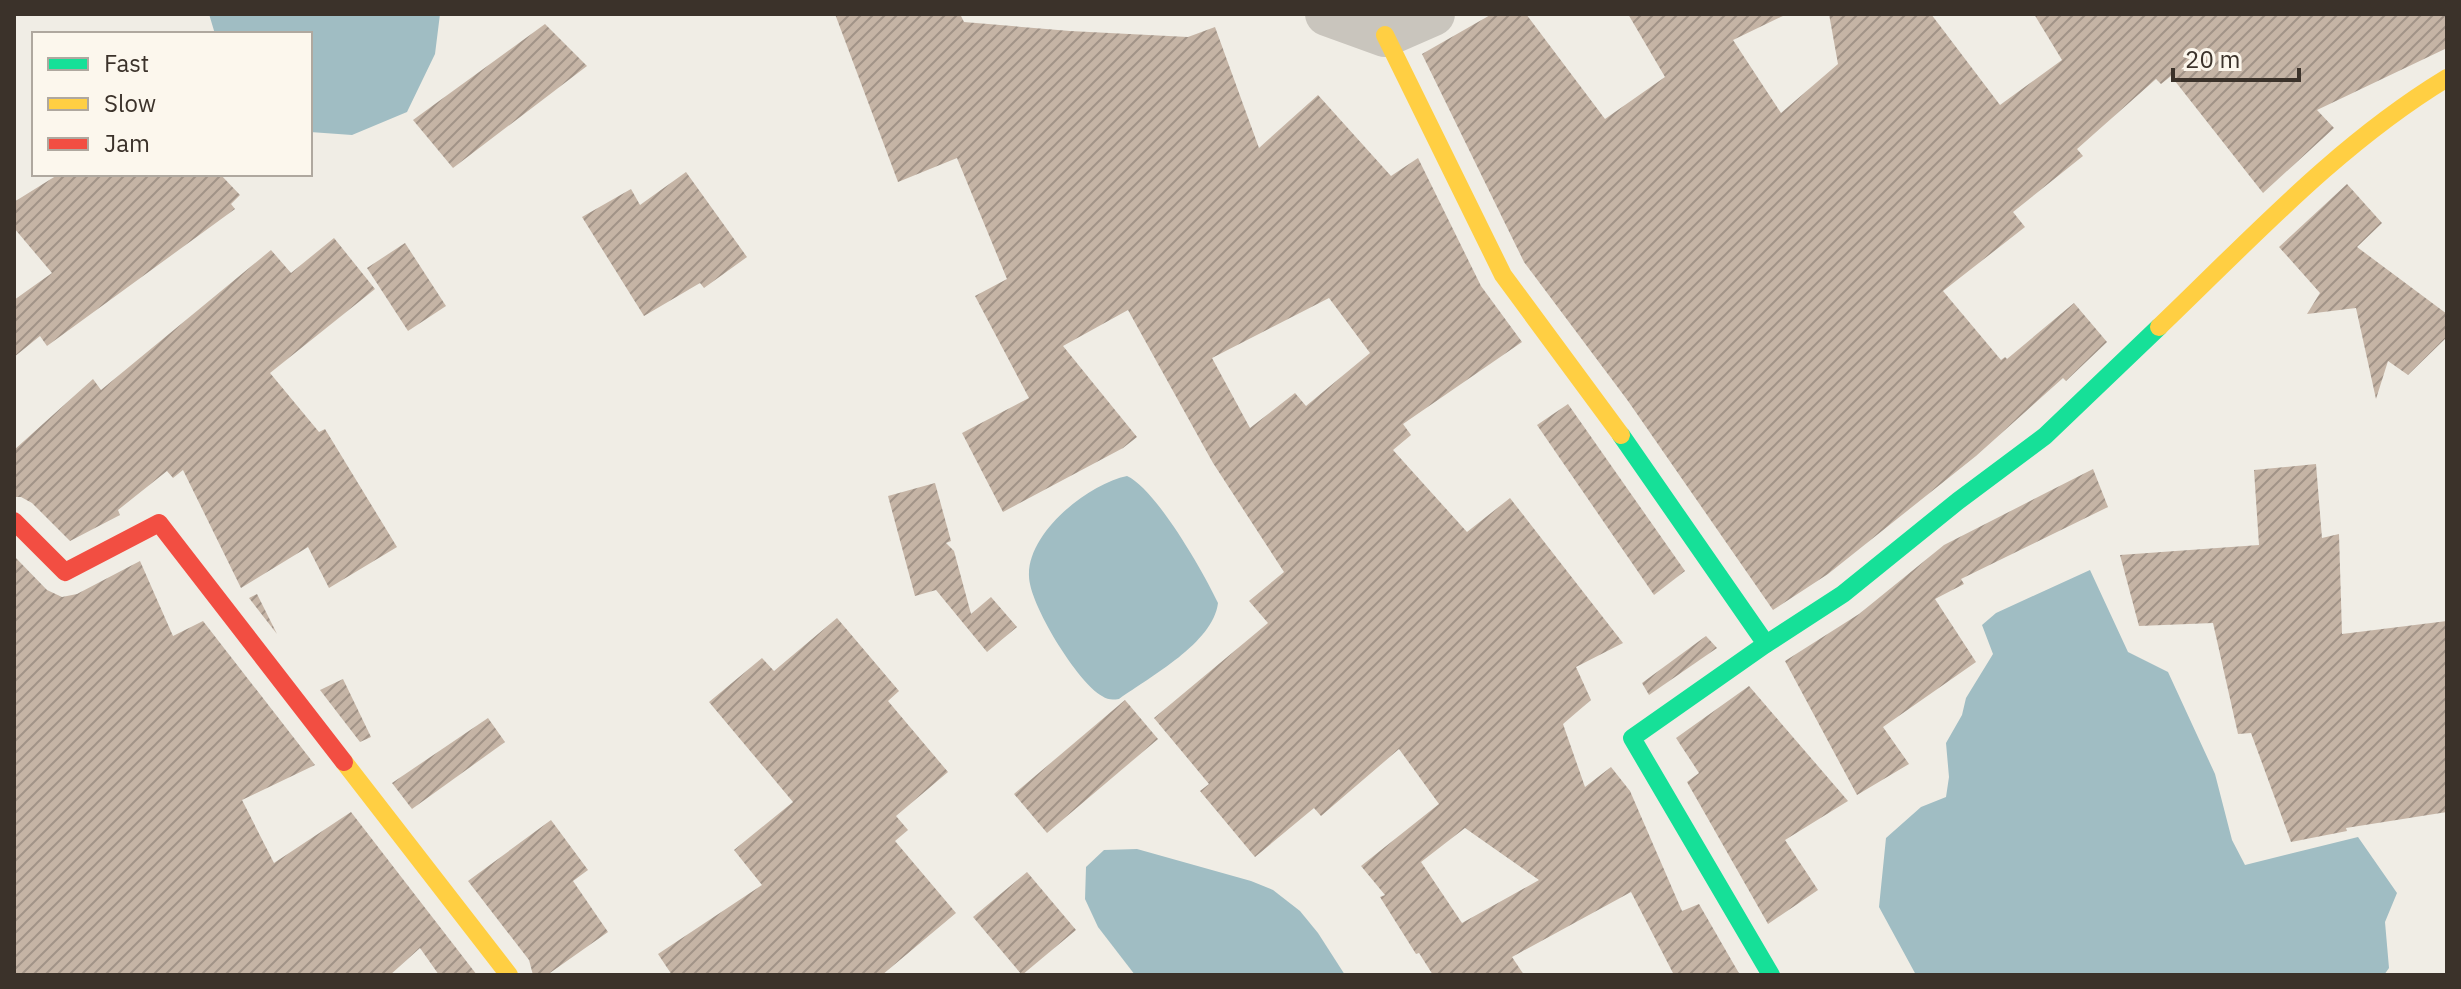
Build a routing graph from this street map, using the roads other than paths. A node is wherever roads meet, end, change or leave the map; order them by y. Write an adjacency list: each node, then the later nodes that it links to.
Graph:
1 (1327, 14): 3 (street)
2 (1433, 14): 3 (street)
3 (1385, 35): 6 (street)
4 (2447, 78): 6 (street)
5 (14, 521): 7 (street)
6 (1766, 644): 8 (street)
7 (509, 975)
8 (1771, 975)

